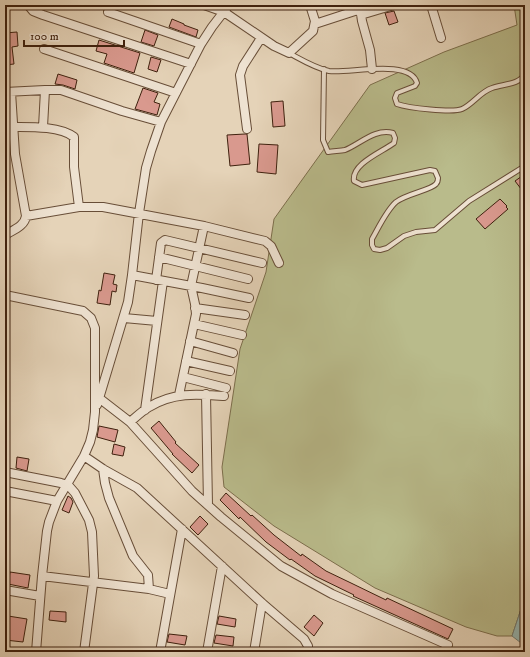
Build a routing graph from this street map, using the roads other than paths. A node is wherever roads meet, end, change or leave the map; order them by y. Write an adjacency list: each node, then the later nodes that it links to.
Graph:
1 (28, 5): 16 (street)
2 (204, 5): 9 (street)
3 (229, 5): 9 (street)
4 (310, 5): 10 (street)
5 (394, 5): 7 (street)
6 (431, 5): 12 (street)
7 (358, 10): 10 (street); 17 (street)
8 (108, 12): 13 (street)
9 (224, 12): 11 (street); 13 (street)
10 (315, 24): 15 (street)
11 (261, 38): 15 (street); 25 (street)
12 (441, 38)
13 (201, 44): 16 (street)
14 (44, 49): 22 (street)
15 (289, 53): 18 (lane)
16 (191, 64): 22 (street)
17 (372, 69): 18 (lane); 19 (lane)
18 (324, 70): 27 (lane)
19 (525, 74)
20 (45, 90): 21 (street); 23 (street); 24 (street)
21 (8, 92): 26 (street)
22 (176, 93): 23 (street)
23 (161, 122): 29 (street)
24 (43, 127): 26 (street); 28 (street)
25 (247, 129)
26 (10, 132): 30 (street)
27 (525, 166)
28 (79, 207): 29 (street); 30 (street)
29 (139, 213): 31 (street); 38 (street)
30 (26, 216): 32 (street)
31 (204, 226): 33 (street); 36 (street)
32 (5, 235)
33 (199, 248): 34 (street); 35 (street); 37 (street)
34 (159, 257): 37 (street); 40 (street)
35 (262, 263)
36 (279, 263)
37 (195, 266): 39 (street); 41 (street)
38 (132, 275): 40 (street); 46 (street)
39 (248, 279)
40 (159, 280): 41 (street); 47 (street)
41 (191, 286): 43 (street); 44 (street)
42 (5, 295): 59 (street)
43 (249, 298)
44 (196, 308): 45 (street); 48 (street)
45 (245, 315)
46 (124, 318): 47 (street); 57 (street)
47 (157, 321): 58 (street)
48 (194, 324): 49 (street); 50 (street)
49 (242, 335)
50 (190, 341): 51 (street); 52 (street)
51 (233, 352)
52 (186, 361): 53 (street); 54 (street)
53 (230, 371)
54 (183, 377): 55 (street); 56 (street)
55 (179, 394): 56 (street); 58 (street)
56 (206, 394): 67 (street)
57 (99, 398): 59 (street); 60 (street)
58 (145, 410): 60 (street)
59 (95, 412): 61 (street)
60 (130, 422): 67 (street)
61 (84, 456): 62 (street); 64 (street)
62 (103, 469): 68 (street); 72 (street)
63 (5, 472): 64 (street)
64 (68, 485): 66 (street); 71 (street)
65 (5, 491): 66 (street)
66 (57, 501): 70 (street)
67 (208, 505): 77 (street)
68 (182, 529): 69 (street); 74 (street)
69 (222, 566): 76 (street); 81 (street)
70 (42, 576): 71 (street); 75 (street)
71 (94, 582): 72 (street); 79 (street)
72 (149, 589): 74 (street)
73 (5, 590): 75 (street)
74 (170, 594): 80 (street)
75 (40, 596): 78 (street)
76 (262, 603): 82 (street); 83 (street)
77 (448, 645)
78 (36, 652)
79 (84, 652)
80 (160, 652)
81 (207, 652)
82 (254, 652)
83 (308, 652)

